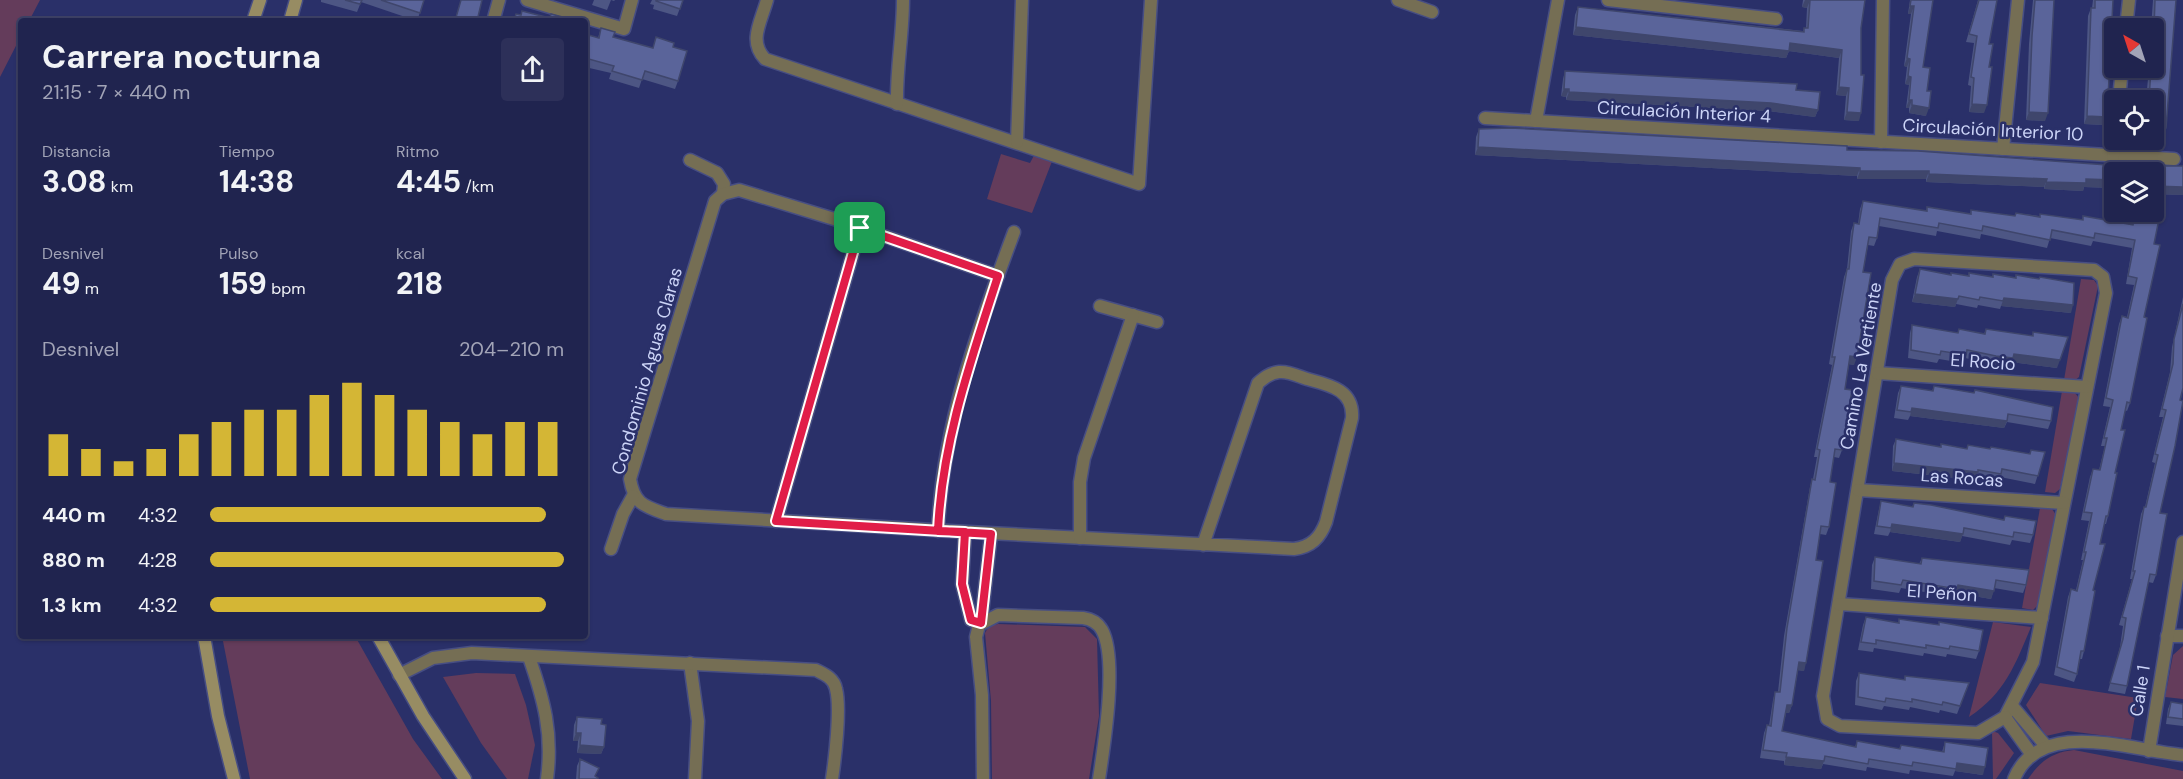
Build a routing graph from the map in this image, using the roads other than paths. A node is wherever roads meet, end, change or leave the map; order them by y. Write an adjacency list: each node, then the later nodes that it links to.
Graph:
1 (260, 0): 17 (street)
2 (296, 0): 18 (street)
3 (499, 0): 19 (street)
4 (527, 0): 20 (street)
5 (632, 0): 21 (street)
6 (767, 0): 24 (street)
7 (903, 0): 24 (street)
8 (1022, 0): 27 (street)
9 (1151, 0): 27 (street)
10 (1398, 0): 16 (street)
11 (1558, 0): 26 (street)
12 (1608, 0): 23 (street)
13 (1883, 0): 28 (street)
14 (2018, 0): 29 (street)
15 (2129, 0): 22 (street)
16 (1432, 12)
17 (254, 18)
18 (291, 18)
19 (494, 18)
20 (587, 18)
21 (588, 18)
22 (2127, 18)
23 (1776, 19)
24 (897, 104): 27 (street)
25 (1485, 118): 26 (street, Circulación Interior 4)
26 (1536, 121): 28 (street, Circulación Interior 4)
27 (1017, 142)
28 (1881, 142): 29 (street, Circulación Interior 10)
29 (2003, 149): 31 (street, Circulación Interior 10)
30 (2114, 150): 31 (street)
31 (2113, 156): 32 (street, Circulación Interior 10)
32 (2174, 159)
33 (690, 160): 34 (street)
34 (723, 194): 35 (street); 44 (street, Condominio Aguas Claras)
35 (860, 228): 37 (street); 46 (street)
36 (1014, 232): 37 (street)
37 (998, 276): 47 (street)
38 (1100, 306): 39 (street)
39 (1133, 315): 40 (street); 50 (street)
40 (1157, 322)
41 (1877, 373): 42 (street, El Rocio); 42 (street, Camino La Vertiente); 43 (street, Camino La Vertiente)
42 (2086, 387): 45 (street, Camino La Vertiente)
43 (1858, 490): 45 (street, Las Rocas); 54 (street, Camino La Vertiente)
44 (633, 496): 46 (street, Condominio Aguas Claras); 53 (street)
45 (2064, 503): 55 (street, Camino La Vertiente)
46 (776, 521): 47 (street, Condominio Aguas Claras)
47 (938, 531): 48 (street, Condominio Aguas Claras)
48 (965, 532): 49 (street, Condominio Aguas Claras); 56 (street)
49 (991, 534): 50 (street, Condominio Aguas Claras); 56 (street)
50 (1080, 538): 52 (street, Condominio Aguas Claras)
51 (2183, 542): 57 (street, Calle 1)
52 (1203, 545): 52 (street, Condominio Aguas Claras)
53 (611, 549)
54 (1839, 604): 55 (street, El Peñon); 64 (street, Camino La Vertiente)
55 (2042, 618): 64 (street, Camino La Vertiente)
56 (981, 623): 74 (street); 75 (street)
57 (2167, 636): 58 (street); 66 (street, Calle 1)
58 (2183, 636)
59 (205, 639): 69 (street)
60 (380, 639): 63 (street)
61 (530, 657): 62 (street); 63 (street); 71 (street)
62 (690, 663): 72 (street); 73 (street)
63 (399, 675): 70 (street)
64 (2008, 712): 65 (street); 67 (street)
65 (2046, 746): 66 (street); 67 (street)
66 (2149, 751): 68 (street)
67 (2032, 755): 76 (street)
68 (2183, 755)
69 (234, 779)
70 (465, 779)
71 (547, 779)
72 (695, 779)
73 (832, 779)
74 (983, 779)
75 (1099, 779)
76 (2014, 779)

